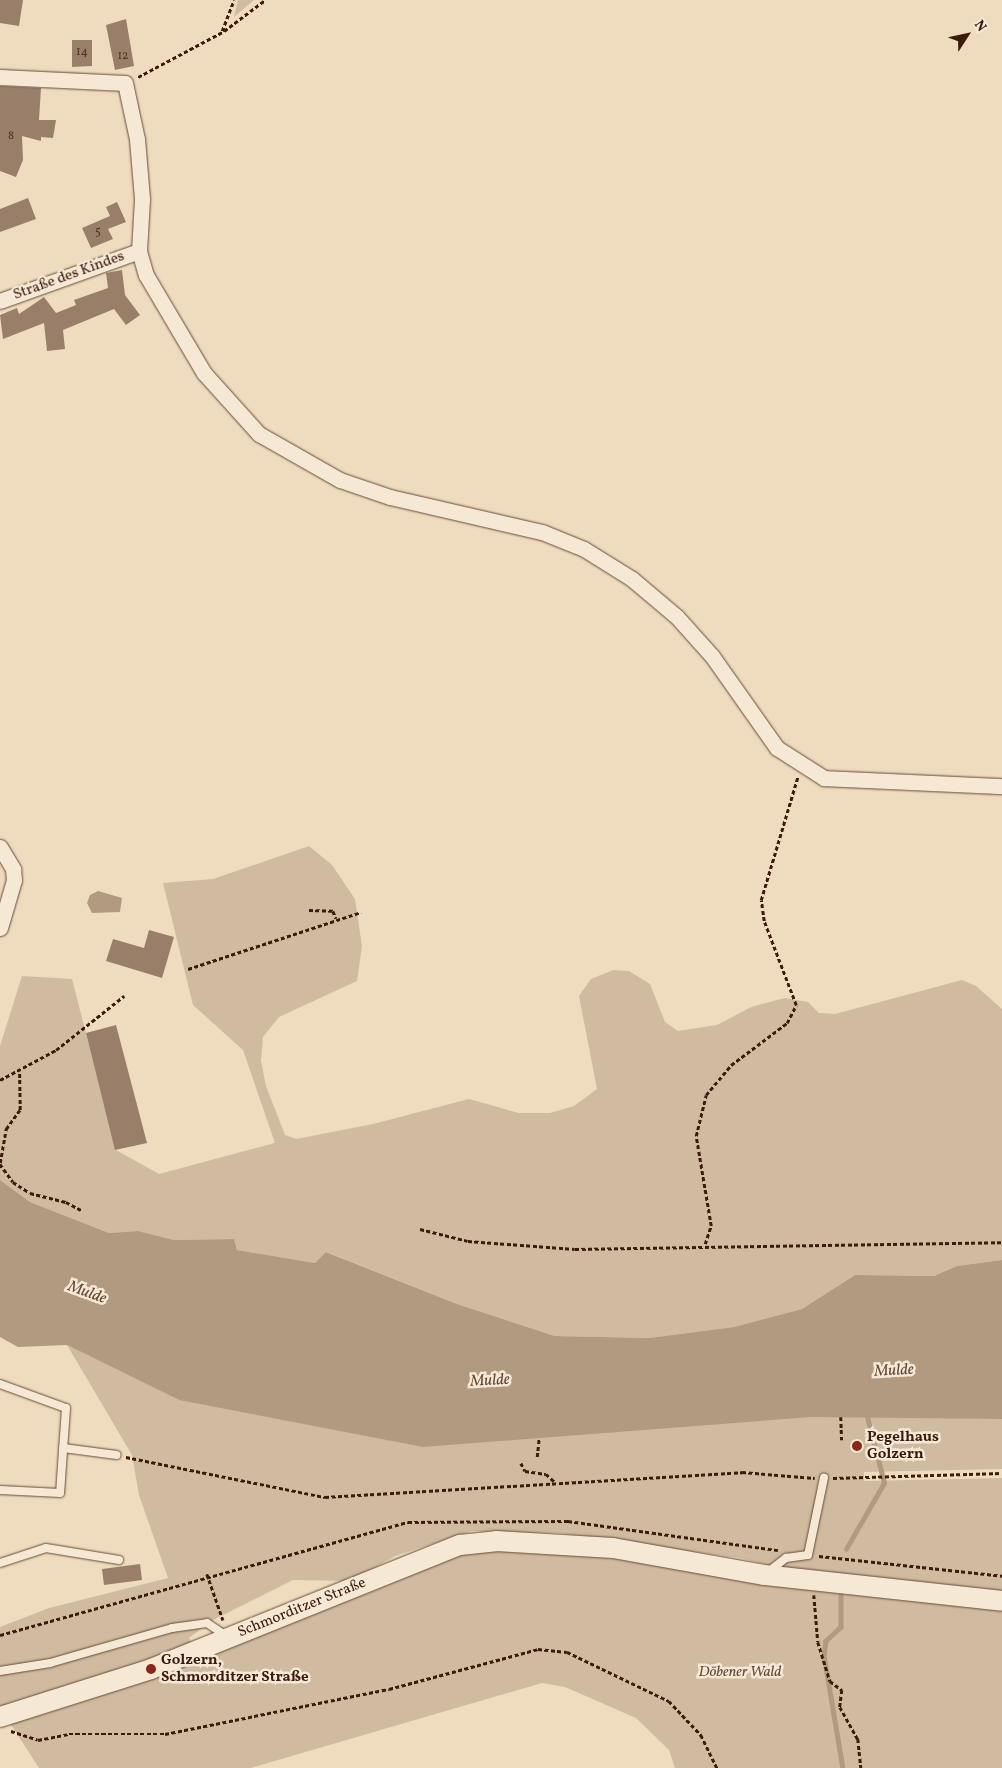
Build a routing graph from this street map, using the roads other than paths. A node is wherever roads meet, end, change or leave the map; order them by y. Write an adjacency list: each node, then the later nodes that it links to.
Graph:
1 (0, 77): 2 (street, Straße des Kindes)
2 (139, 251): 3 (street, Straße des Kindes); 4 (street, Straße des Kindes)
3 (0, 301)
4 (1002, 786)
5 (0, 847): 6 (street)
6 (0, 928)
7 (0, 1384): 8 (lane)
8 (63, 1448): 9 (lane); 11 (lane)
9 (117, 1455)
10 (824, 1478): 14 (lane)
11 (0, 1490)
12 (119, 1560): 13 (lane)
13 (0, 1562)
14 (764, 1575): 15 (main road, Schmorditzer Straße); 16 (main road, Schmorditzer Straße)
15 (1002, 1601)
16 (229, 1638): 17 (lane); 18 (main road, Schmorditzer Straße)
17 (0, 1671)
18 (3, 1722)

